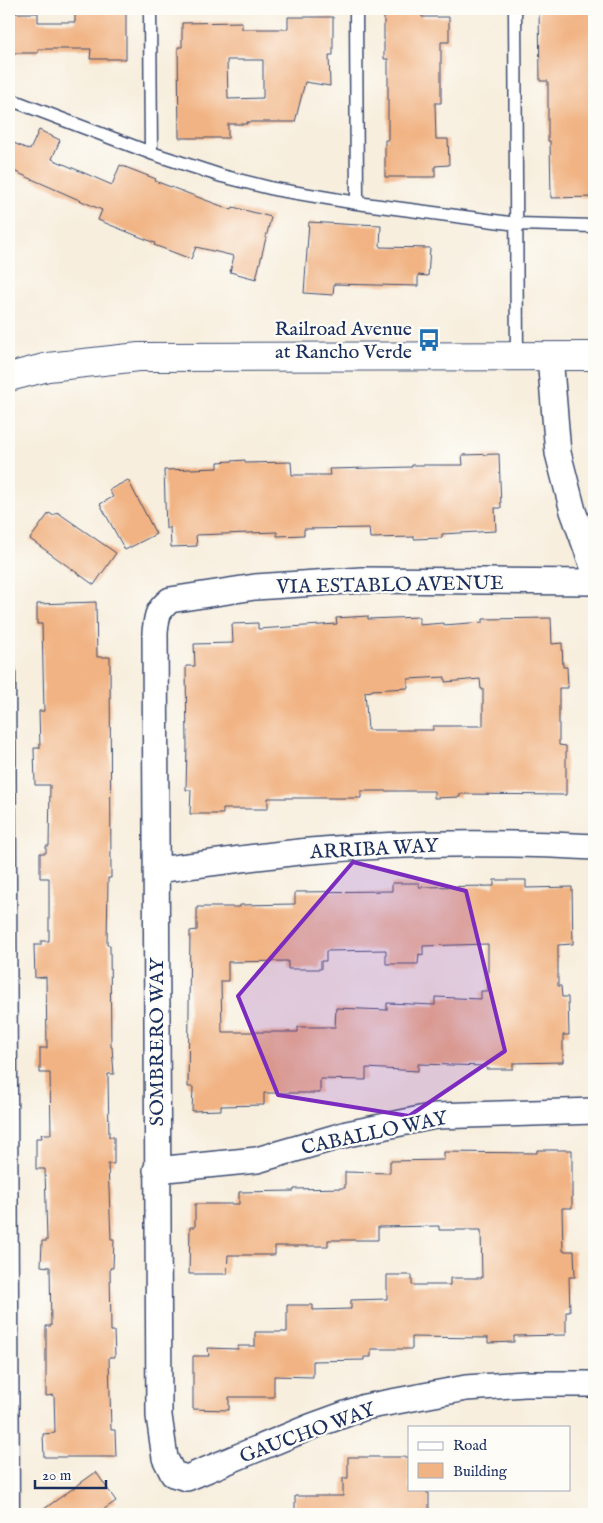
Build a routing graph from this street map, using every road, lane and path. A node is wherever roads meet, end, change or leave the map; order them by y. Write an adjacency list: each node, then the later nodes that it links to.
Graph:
1 (150, 9): 5 (lane)
2 (356, 9): 6 (lane)
3 (515, 9): 7 (lane)
4 (9, 99): 5 (lane)
5 (151, 153): 6 (lane)
6 (357, 204): 7 (lane)
7 (517, 224): 8 (lane); 11 (lane)
8 (594, 226)
9 (550, 356): 10 (street); 11 (street); 13 (street)
10 (594, 356)
11 (517, 357): 12 (street)
12 (9, 377)
13 (594, 569)
14 (594, 582): 15 (street, VIA ESTABLO AVENUE)
15 (160, 609): 18 (street, SOMBRERO WAY)
16 (9, 669): 23 (lane)
17 (594, 847): 18 (street, ARRIBA WAY)
18 (156, 870): 20 (street, SOMBRERO WAY)
19 (594, 1111): 20 (street, CABALLO WAY)
20 (156, 1170): 22 (street, SOMBRERO WAY)
21 (594, 1384): 22 (street, GAUCHO WAY)
22 (173, 1474)
23 (13, 1514)

